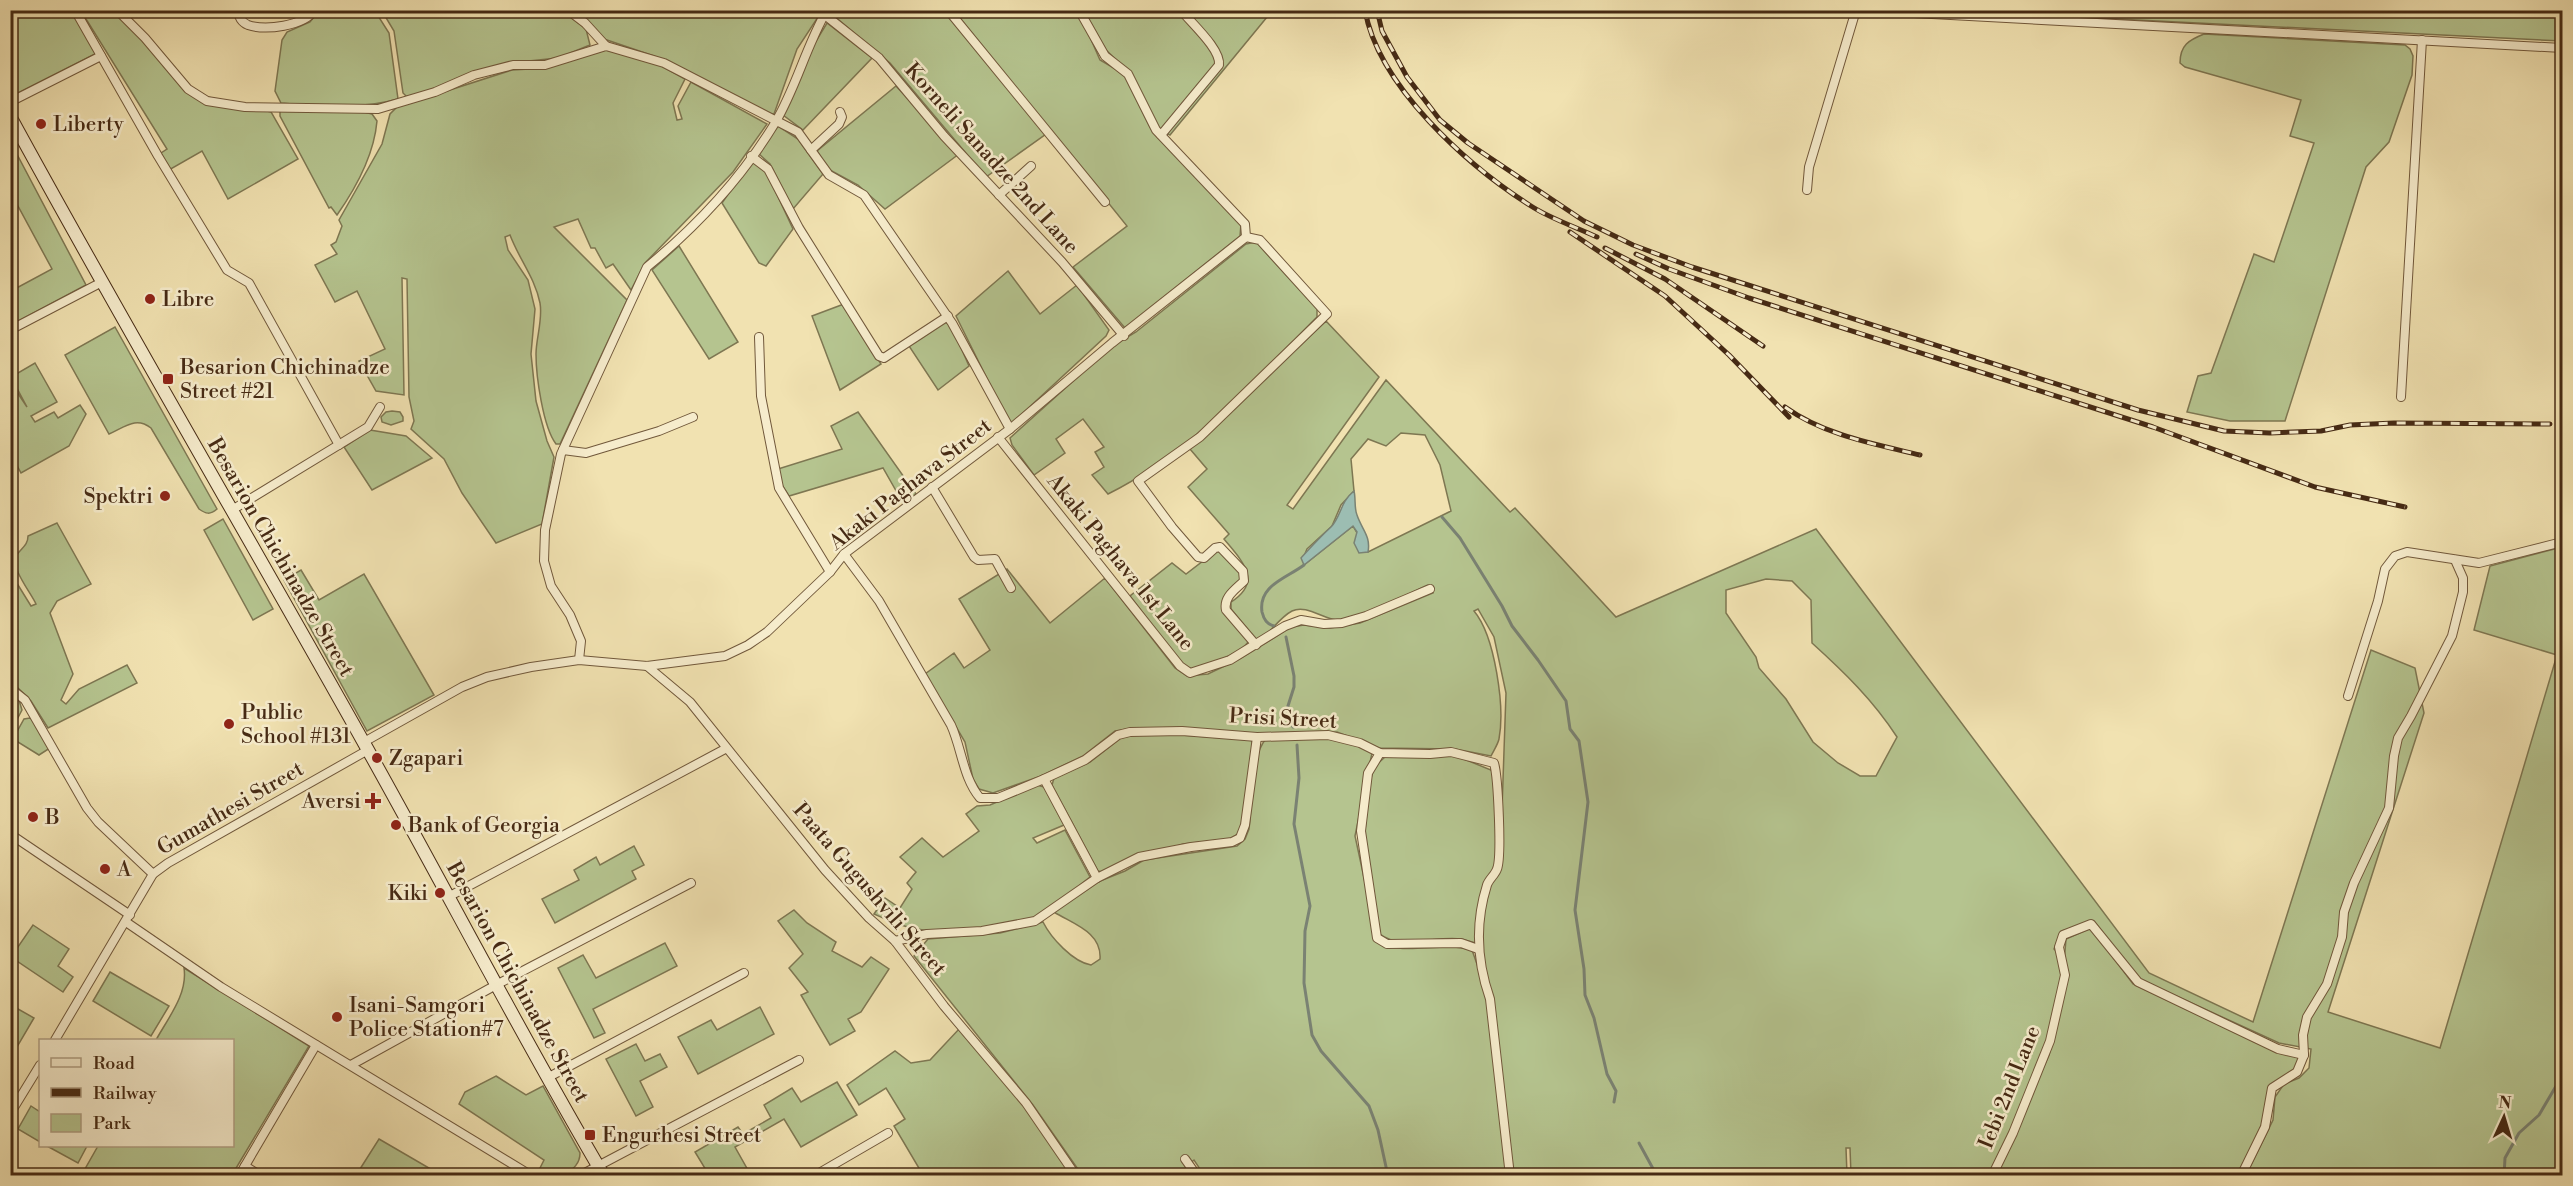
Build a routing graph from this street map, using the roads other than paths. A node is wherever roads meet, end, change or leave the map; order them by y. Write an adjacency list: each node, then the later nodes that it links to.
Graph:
1 (117, 10): 12 (street)
2 (237, 10): 3 (street)
3 (315, 10)
4 (568, 10): 12 (street)
5 (948, 10): 25 (street)
6 (1079, 10): 19 (street)
7 (1181, 10): 19 (street)
8 (1857, 10): 11 (street); 23 (street)
9 (76, 11): 14 (street)
10 (826, 13): 18 (street); 24 (street, Korneli Sanadze 2nd Lane)
11 (2422, 40): 13 (street); 32 (street)
12 (606, 46): 18 (street)
13 (2562, 48)
14 (101, 56): 15 (street); 37 (street)
15 (10, 102)
16 (840, 112): 20 (street)
17 (10, 116): 27 (street, Besarion Chichinadze Street)
18 (776, 122): 20 (street); 21 (street)
19 (1161, 135): 26 (street)
20 (811, 150): 28 (street)
21 (751, 156): 28 (street); 38 (street)
22 (1031, 166): 24 (street)
23 (1807, 190)
24 (999, 195): 30 (street, Korneli Sanadze 2nd Lane)
25 (1105, 202)
26 (1246, 237): 30 (street, Akaki Paghava Street); 47 (street)
27 (102, 282): 29 (street); 40 (street, Besarion Chichinadze Street)
28 (948, 316): 35 (street)
29 (10, 330)
30 (1124, 336): 35 (street, Akaki Paghava Street)
31 (759, 337): 44 (street)
32 (2401, 397)
33 (380, 407): 37 (street)
34 (693, 417): 38 (street)
35 (1010, 429): 36 (street, Akaki Paghava Street)
36 (998, 437): 39 (street, Akaki Paghava Street); 47 (street, Akaki Paghava 1st Lane)
37 (339, 445): 40 (street)
38 (563, 450): 48 (street)
39 (932, 487): 42 (street, Akaki Paghava Street); 45 (street)
40 (232, 510): 53 (street, Besarion Chichinadze Street)
41 (2562, 542): 43 (street)
42 (844, 554): 44 (street, Akaki Paghava Street); 56 (street, Prisi Street)
43 (2455, 560): 51 (street); 69 (street)
44 (830, 573): 49 (street, Akaki Paghava Street)
45 (1011, 588)
46 (1430, 589): 47 (street, Akaki Paghava 1st Lane)
47 (1256, 645)
48 (579, 660): 49 (street, Akaki Paghava Street); 53 (street, Akaki Paghava Street)
49 (647, 666): 54 (street, Paata Gugushvili Street)
50 (10, 688): 58 (street)
51 (2348, 696)
52 (1257, 737): 55 (street, Prisi Street); 56 (street, Prisi Street); 59 (street)
53 (366, 746): 58 (street, Gumathesi Street); 61 (street, Besarion Chichinadze Street)
54 (725, 749): 61 (street); 63 (street, Paata Gugushvili Street)
55 (1380, 753): 64 (street); 64 (street, Prisi Street)
56 (1044, 779): 59 (street)
57 (10, 834): 62 (street)
58 (153, 874): 62 (street, Gumathesi Street)
59 (1097, 878): 63 (street)
60 (691, 883): 66 (street)
61 (448, 897): 66 (street, Besarion Chichinadze Street)
62 (128, 918): 67 (street, Gumathesi Street); 68 (street)
63 (895, 941): 84 (street, Paata Gugushvili Street)
64 (1479, 949): 86 (street, Prisi Street)
65 (744, 973): 73 (street)
66 (496, 985): 71 (street); 73 (street, Besarion Chichinadze Street)
67 (56, 1039)
68 (316, 1045): 71 (street); 77 (street)
69 (2304, 1055): 87 (street, Iebi 2nd Lane); 88 (street)
70 (799, 1060): 78 (street)
71 (351, 1065): 81 (street)
72 (39, 1067): 74 (street)
73 (548, 1078): 78 (street, Besarion Chichinadze Street)
74 (10, 1114)
75 (888, 1133): 83 (street)
76 (1185, 1159): 85 (street)
77 (245, 1166): 79 (street); 80 (street)
78 (602, 1171): 82 (street)
79 (239, 1176)
80 (261, 1176)
81 (532, 1176)
82 (579, 1176)
83 (814, 1176)
84 (1076, 1176)
85 (1197, 1176)
86 (1510, 1176)
87 (1992, 1176)
88 (2241, 1176)

